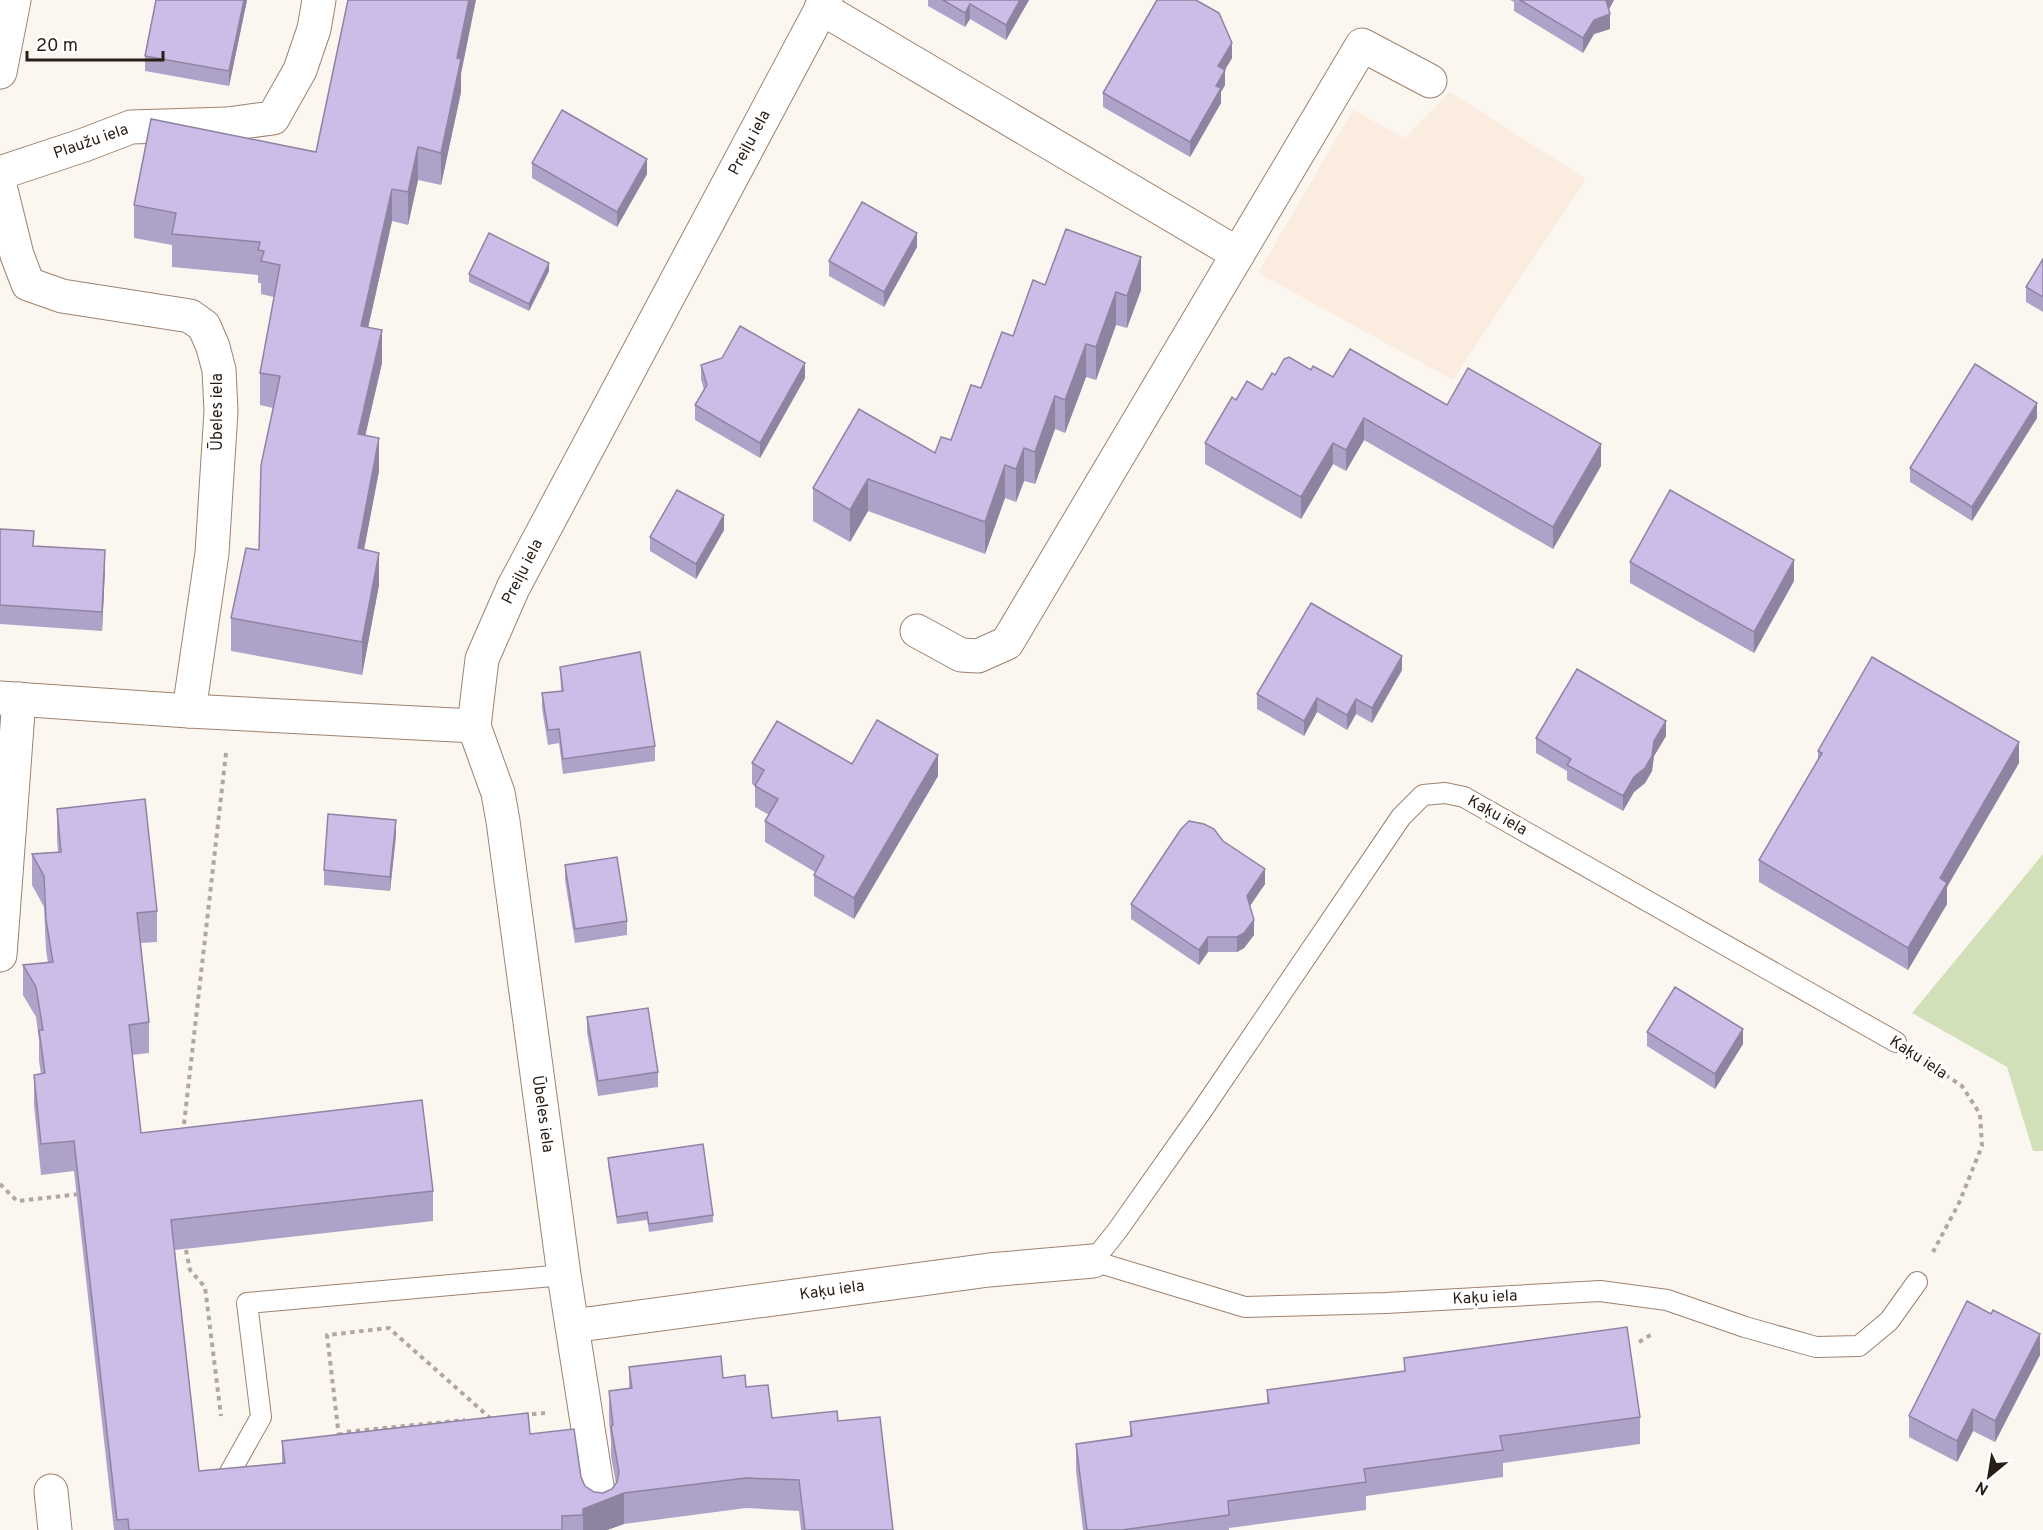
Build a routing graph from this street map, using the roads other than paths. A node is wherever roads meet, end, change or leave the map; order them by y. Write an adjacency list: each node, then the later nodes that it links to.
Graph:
1 (14, 0): 4 (street)
2 (319, 0): 6 (street, Plaužu iela)
3 (824, 4): 8 (street, Preiļu iela); 12 (street, Preiļu iela)
4 (0, 72)
5 (1430, 81): 8 (street)
6 (0, 172)
7 (0, 186): 11 (street, Ūbeles iela)
8 (1238, 254): 9 (street)
9 (917, 631)
10 (10, 699): 11 (street); 13 (street)
11 (189, 711): 12 (street)
12 (474, 726): 16 (street, Ūbeles iela)
13 (0, 955)
14 (1896, 1042): 15 (lane, Kaķu iela)
15 (1093, 1261): 17 (lane, Kaķu iela); 18 (street, Kaķu iela)
16 (564, 1275): 18 (street, Ūbeles iela); 19 (lane)
17 (1917, 1282)
18 (572, 1326): 21 (street, Ūbeles iela)
19 (229, 1474)
20 (51, 1491): 22 (street)
21 (602, 1519)
22 (55, 1530)

